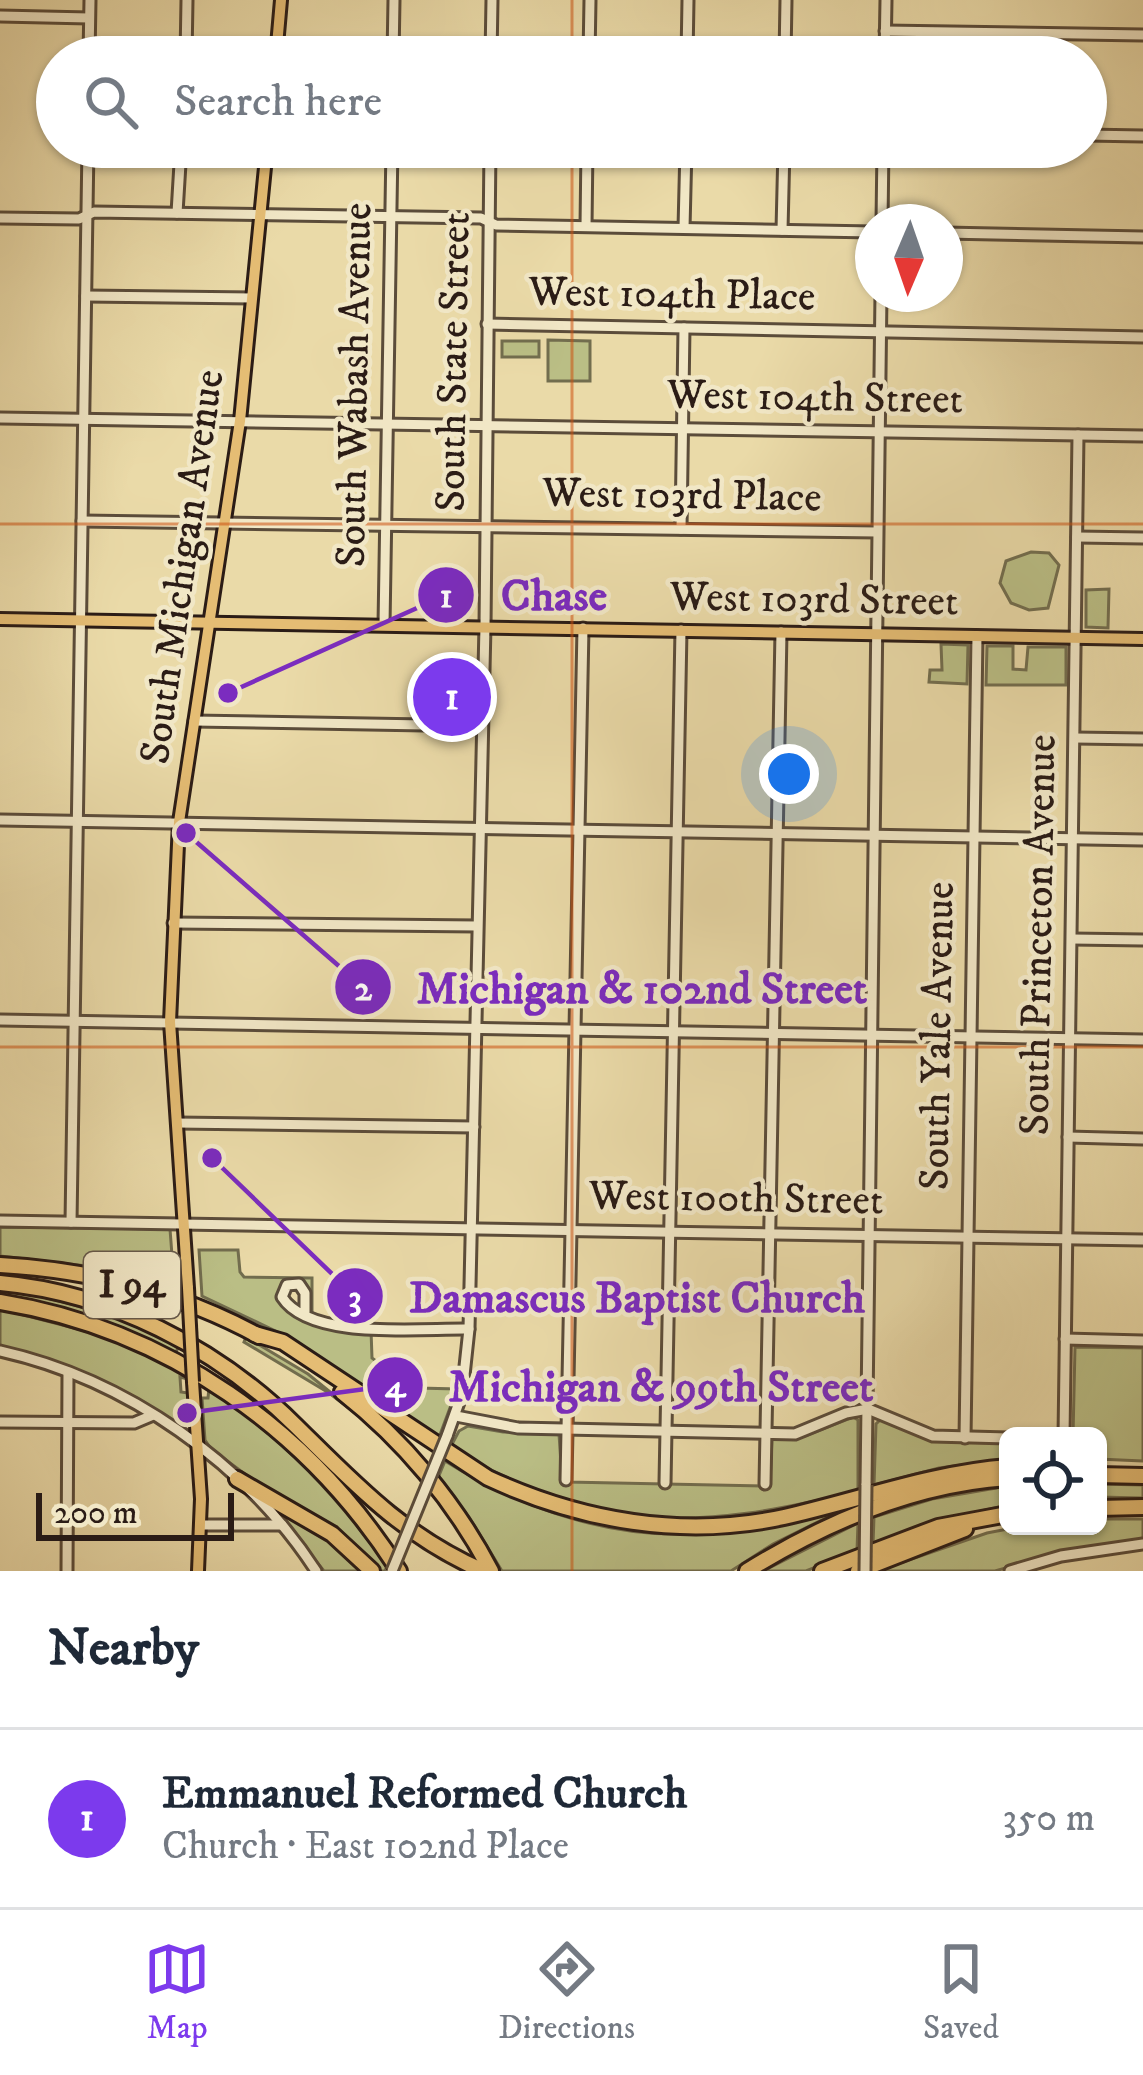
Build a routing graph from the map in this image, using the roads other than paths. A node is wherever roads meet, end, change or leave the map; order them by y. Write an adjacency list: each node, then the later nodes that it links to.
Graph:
1 (90, 0): 11 (street)
2 (188, 0): 15 (street)
3 (281, 0): 16 (main road)
4 (394, 0): 17 (street)
5 (492, 0): 18 (street)
6 (590, 0): 19 (street)
7 (688, 0): 20 (street)
8 (786, 0): 21 (street)
9 (886, 0): 12 (street)
10 (0, 16): 11 (street)
11 (89, 18): 14 (street)
12 (885, 31): 13 (street); 22 (street)
13 (1143, 35)
14 (89, 36)
15 (187, 36)
16 (278, 36)
17 (393, 36)
18 (491, 36)
19 (589, 36)
20 (687, 36)
21 (785, 36)
22 (885, 36)
23 (1107, 135): 24 (street)
24 (1143, 136)
25 (88, 168): 36 (street)
26 (180, 168): 35 (street)
27 (265, 168): 37 (main road, South Michigan Avenue)
28 (392, 168): 38 (street, South Wabash Avenue)
29 (489, 168): 40 (street, South State Street)
30 (587, 168): 41 (street)
31 (685, 168): 42 (street)
32 (783, 168): 43 (street)
33 (883, 168): 34 (street)
34 (882, 204)
35 (177, 213): 36 (street); 37 (street)
36 (87, 215): 39 (street); 47 (street)
37 (261, 215): 38 (street); 48 (main road, South Michigan Avenue)
38 (391, 217): 40 (street); 57 (street, South Wabash Avenue)
39 (0, 218)
40 (488, 221): 41 (street); 50 (street, South State Street)
41 (586, 226): 42 (street)
42 (684, 228): 43 (street)
43 (782, 230): 44 (street)
44 (855, 232)
45 (963, 233): 46 (street)
46 (1143, 237)
47 (86, 296): 48 (street); 55 (street)
48 (253, 298): 56 (main road, South Michigan Avenue)
49 (881, 312): 52 (street)
50 (487, 324): 51 (street, West 104th Place); 58 (street, South State Street)
51 (684, 328): 52 (street, West 104th Place); 59 (street)
52 (880, 332): 53 (street, West 104th Place); 60 (street)
53 (1143, 337)
54 (0, 418): 55 (street, West 104th Street)
55 (83, 419): 56 (street, West 104th Street); 63 (street)
56 (240, 422): 57 (street, West 104th Street); 64 (main road, South Michigan Avenue)
57 (388, 424): 58 (street, West 104th Street); 65 (street, South Wabash Avenue)
58 (486, 425): 59 (street, West 104th Street); 66 (street, South State Street)
59 (682, 429): 60 (street, West 104th Street); 67 (street)
60 (879, 433): 61 (street, West 104th Street); 68 (street)
61 (1078, 435): 62 (street, West 104th Street); 69 (street, South Princeton Avenue)
62 (1143, 436)
63 (82, 521): 64 (street, West 103rd Place); 72 (street)
64 (225, 524): 65 (street, West 103rd Place); 73 (main road, South Michigan Avenue)
65 (387, 525): 66 (street, West 103rd Place); 74 (street, South Wabash Avenue)
66 (485, 526): 67 (street, West 103rd Place); 75 (street, South State Street)
67 (681, 530): 68 (street, West 103rd Place)
68 (877, 532): 79 (street)
69 (1077, 537): 70 (street); 81 (street, South Princeton Avenue)
70 (1143, 538)
71 (0, 619): 72 (main road, West 103rd Street)
72 (81, 620): 73 (main road, West 103rd Street); 88 (street)
73 (209, 622): 74 (main road, West 103rd Street); 83 (main road, South Michigan Avenue)
74 (384, 625): 75 (main road, West 103rd Street)
75 (485, 626): 76 (main road, West 103rd Street); 84 (street, South State Street)
76 (583, 628): 77 (main road, West 103rd Street); 91 (street)
77 (681, 630): 78 (main road, West 103rd Street); 92 (street)
78 (781, 632): 79 (main road, West 103rd Street); 93 (street)
79 (878, 634): 80 (main road, West 103rd Street); 94 (street)
80 (977, 636): 81 (main road, West 103rd Street); 95 (street, South Yale Avenue)
81 (1076, 638): 82 (main road, West 103rd Street); 85 (street, South Princeton Avenue)
82 (1143, 639)
83 (194, 721): 84 (street); 89 (main road, South Michigan Avenue)
84 (482, 726): 90 (street, South State Street)
85 (1075, 737): 86 (street); 96 (street, South Princeton Avenue)
86 (1143, 739)
87 (0, 820): 88 (street)
88 (78, 821): 89 (street); 103 (street)
89 (179, 822): 90 (street); 98 (main road, South Michigan Avenue)
90 (480, 826): 91 (street); 99 (street, South State Street)
91 (579, 829): 92 (street); 106 (street)
92 (677, 831): 93 (street); 107 (street)
93 (776, 833): 94 (street); 108 (street)
94 (876, 834): 95 (street); 109 (street)
95 (974, 836): 96 (street); 110 (street, South Yale Avenue)
96 (1073, 838): 97 (street); 100 (street, South Princeton Avenue)
97 (1143, 839)
98 (173, 922): 99 (street); 104 (main road, South Michigan Avenue)
99 (477, 926): 105 (street, South State Street)
100 (1072, 939): 101 (street); 111 (street, South Princeton Avenue)
101 (1143, 940)
102 (0, 1020): 103 (street)
103 (74, 1021): 104 (street); 118 (street)
104 (170, 1022): 105 (street); 113 (main road, South Michigan Avenue)
105 (475, 1027): 106 (street); 114 (street, South State Street)
106 (575, 1029): 107 (street); 121 (street)
107 (674, 1031): 108 (street); 122 (street)
108 (774, 1033): 109 (street); 123 (street)
109 (873, 1035): 110 (street); 124 (street)
110 (972, 1036): 111 (street); 125 (street, South Yale Avenue)
111 (1070, 1038): 112 (street); 115 (street, South Princeton Avenue)
112 (1143, 1040)
113 (178, 1123): 114 (street); 119 (main road, South Michigan Avenue)
114 (474, 1127): 120 (street, South State Street)
115 (1069, 1137): 116 (street); 126 (street, South Princeton Avenue)
116 (1143, 1139)
117 (0, 1221): 118 (street, West 100th Street)
118 (71, 1222): 119 (street, West 100th Street)
119 (183, 1223): 120 (street, West 100th Street); 151 (main road, South Michigan Avenue, bridge)
120 (472, 1228): 121 (street, West 100th Street); 132 (street, South State Street)
121 (571, 1229): 122 (street, West 100th Street); 146 (street)
122 (670, 1231): 123 (street, West 100th Street); 147 (street)
123 (770, 1233): 124 (street, West 100th Street); 148 (street)
124 (869, 1235): 125 (street, West 100th Street); 139 (street)
125 (968, 1237): 126 (street, West 100th Street); 149 (street, South Yale Avenue)
126 (1067, 1238): 127 (street, West 100th Street); 134 (street, South Princeton Avenue)
127 (1143, 1240)
128 (0, 1265): 133 (highway, I 94)
129 (0, 1283): 168 (highway)
130 (0, 1302): 173 (highway, I 94)
131 (305, 1313): 132 (street)
132 (469, 1329): 141 (street, South State Street)
133 (255, 1334): 152 (highway); 168 (highway, I 94)
134 (1065, 1339): 135 (street); 145 (street, South Princeton Avenue)
135 (1143, 1341)
136 (0, 1351): 137 (street)
137 (68, 1373): 138 (street); 143 (street)
138 (137, 1405): 140 (street); 144 (street)
139 (868, 1409): 148 (street); 149 (street); 176 (street, bridge)
140 (154, 1415): 144 (street); 151 (street)
141 (456, 1416): 146 (street); 173 (street, South State Street, bridge)
142 (0, 1422): 143 (street)
143 (68, 1423): 144 (street); 169 (street)
144 (134, 1423)
145 (1064, 1427)
146 (567, 1430): 147 (street); 156 (street)
147 (666, 1431): 148 (street); 158 (street)
148 (766, 1433): 159 (street)
149 (965, 1438): 150 (street)
150 (999, 1438)
151 (197, 1446): 155 (street); 164 (main road, South Michigan Avenue)
152 (999, 1467)
153 (1107, 1473): 154 (highway)
154 (1140, 1476)
155 (237, 1478): 165 (street); 172 (highway)
156 (566, 1480)
157 (999, 1480): 174 (highway)
158 (665, 1483)
159 (765, 1484)
160 (1143, 1507): 161 (highway)
161 (1107, 1508)
162 (999, 1517): 175 (highway)
163 (999, 1519): 176 (highway)
164 (201, 1525): 165 (street); 170 (main road, South Michigan Avenue)
165 (282, 1526): 171 (street)
166 (1143, 1544): 167 (street)
167 (1061, 1556): 177 (street); 178 (street)
168 (487, 1568)
169 (67, 1571)
170 (199, 1571)
171 (316, 1571)
172 (372, 1571)
173 (395, 1571)
174 (747, 1571)
175 (822, 1571)
176 (861, 1571)
177 (1010, 1571)
178 (1061, 1571)

